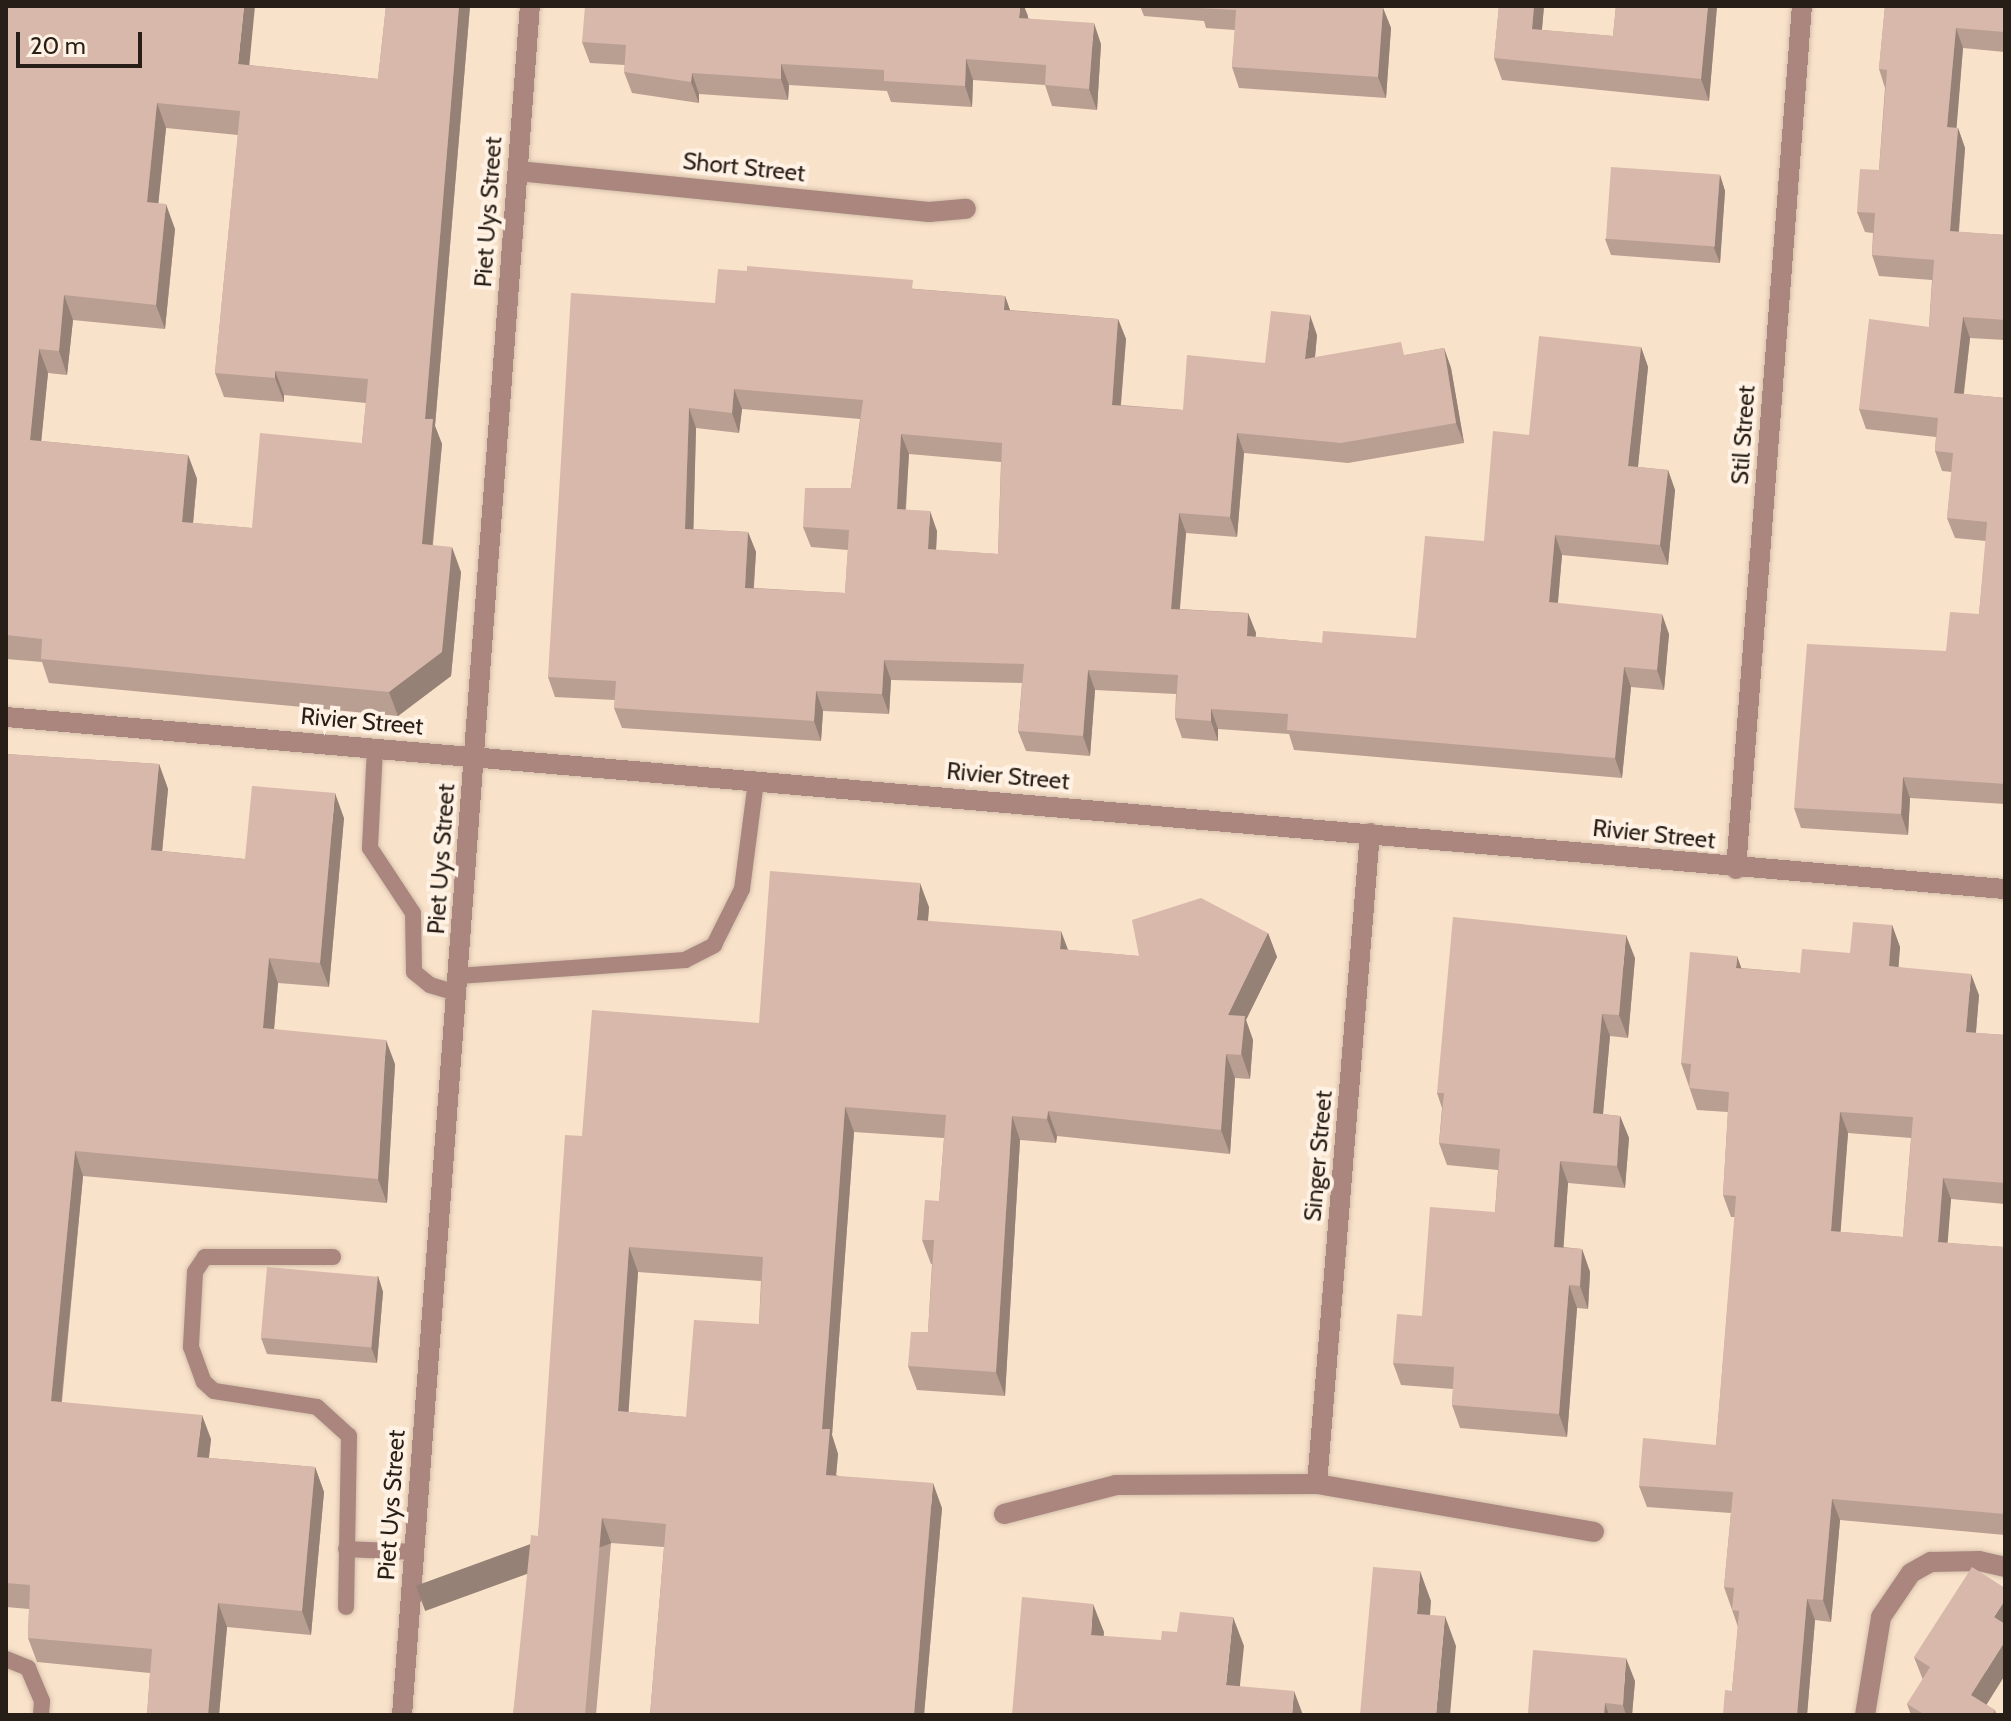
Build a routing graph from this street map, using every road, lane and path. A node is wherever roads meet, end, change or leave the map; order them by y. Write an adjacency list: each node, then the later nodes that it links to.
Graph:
1 (530, 6): 3 (street, Piet Uys Street)
2 (1802, 6): 10 (street, Stil Street)
3 (518, 171): 4 (street, Short Street); 7 (street, Piet Uys Street)
4 (966, 209)
5 (6, 717): 6 (street, Rivier Street)
6 (375, 748): 7 (street, Rivier Street); 12 (lane)
7 (474, 757): 8 (street, Rivier Street); 12 (street, Piet Uys Street)
8 (756, 781): 9 (street, Rivier Street); 12 (lane)
9 (1370, 833): 10 (street, Rivier Street); 14 (street, Singer Street)
10 (1736, 869): 11 (street, Rivier Street)
11 (2005, 889)
12 (457, 985): 18 (street, Piet Uys Street)
13 (333, 1257): 17 (lane)
14 (1317, 1484): 15 (street); 16 (street)
15 (1004, 1514)
16 (1594, 1532)
17 (346, 1549): 18 (lane); 20 (lane)
18 (414, 1552): 23 (street, Piet Uys Street)
19 (2005, 1567): 24 (street)
20 (346, 1607)
21 (6, 1659): 22 (lane)
22 (41, 1715)
23 (402, 1715)
24 (1865, 1715)

